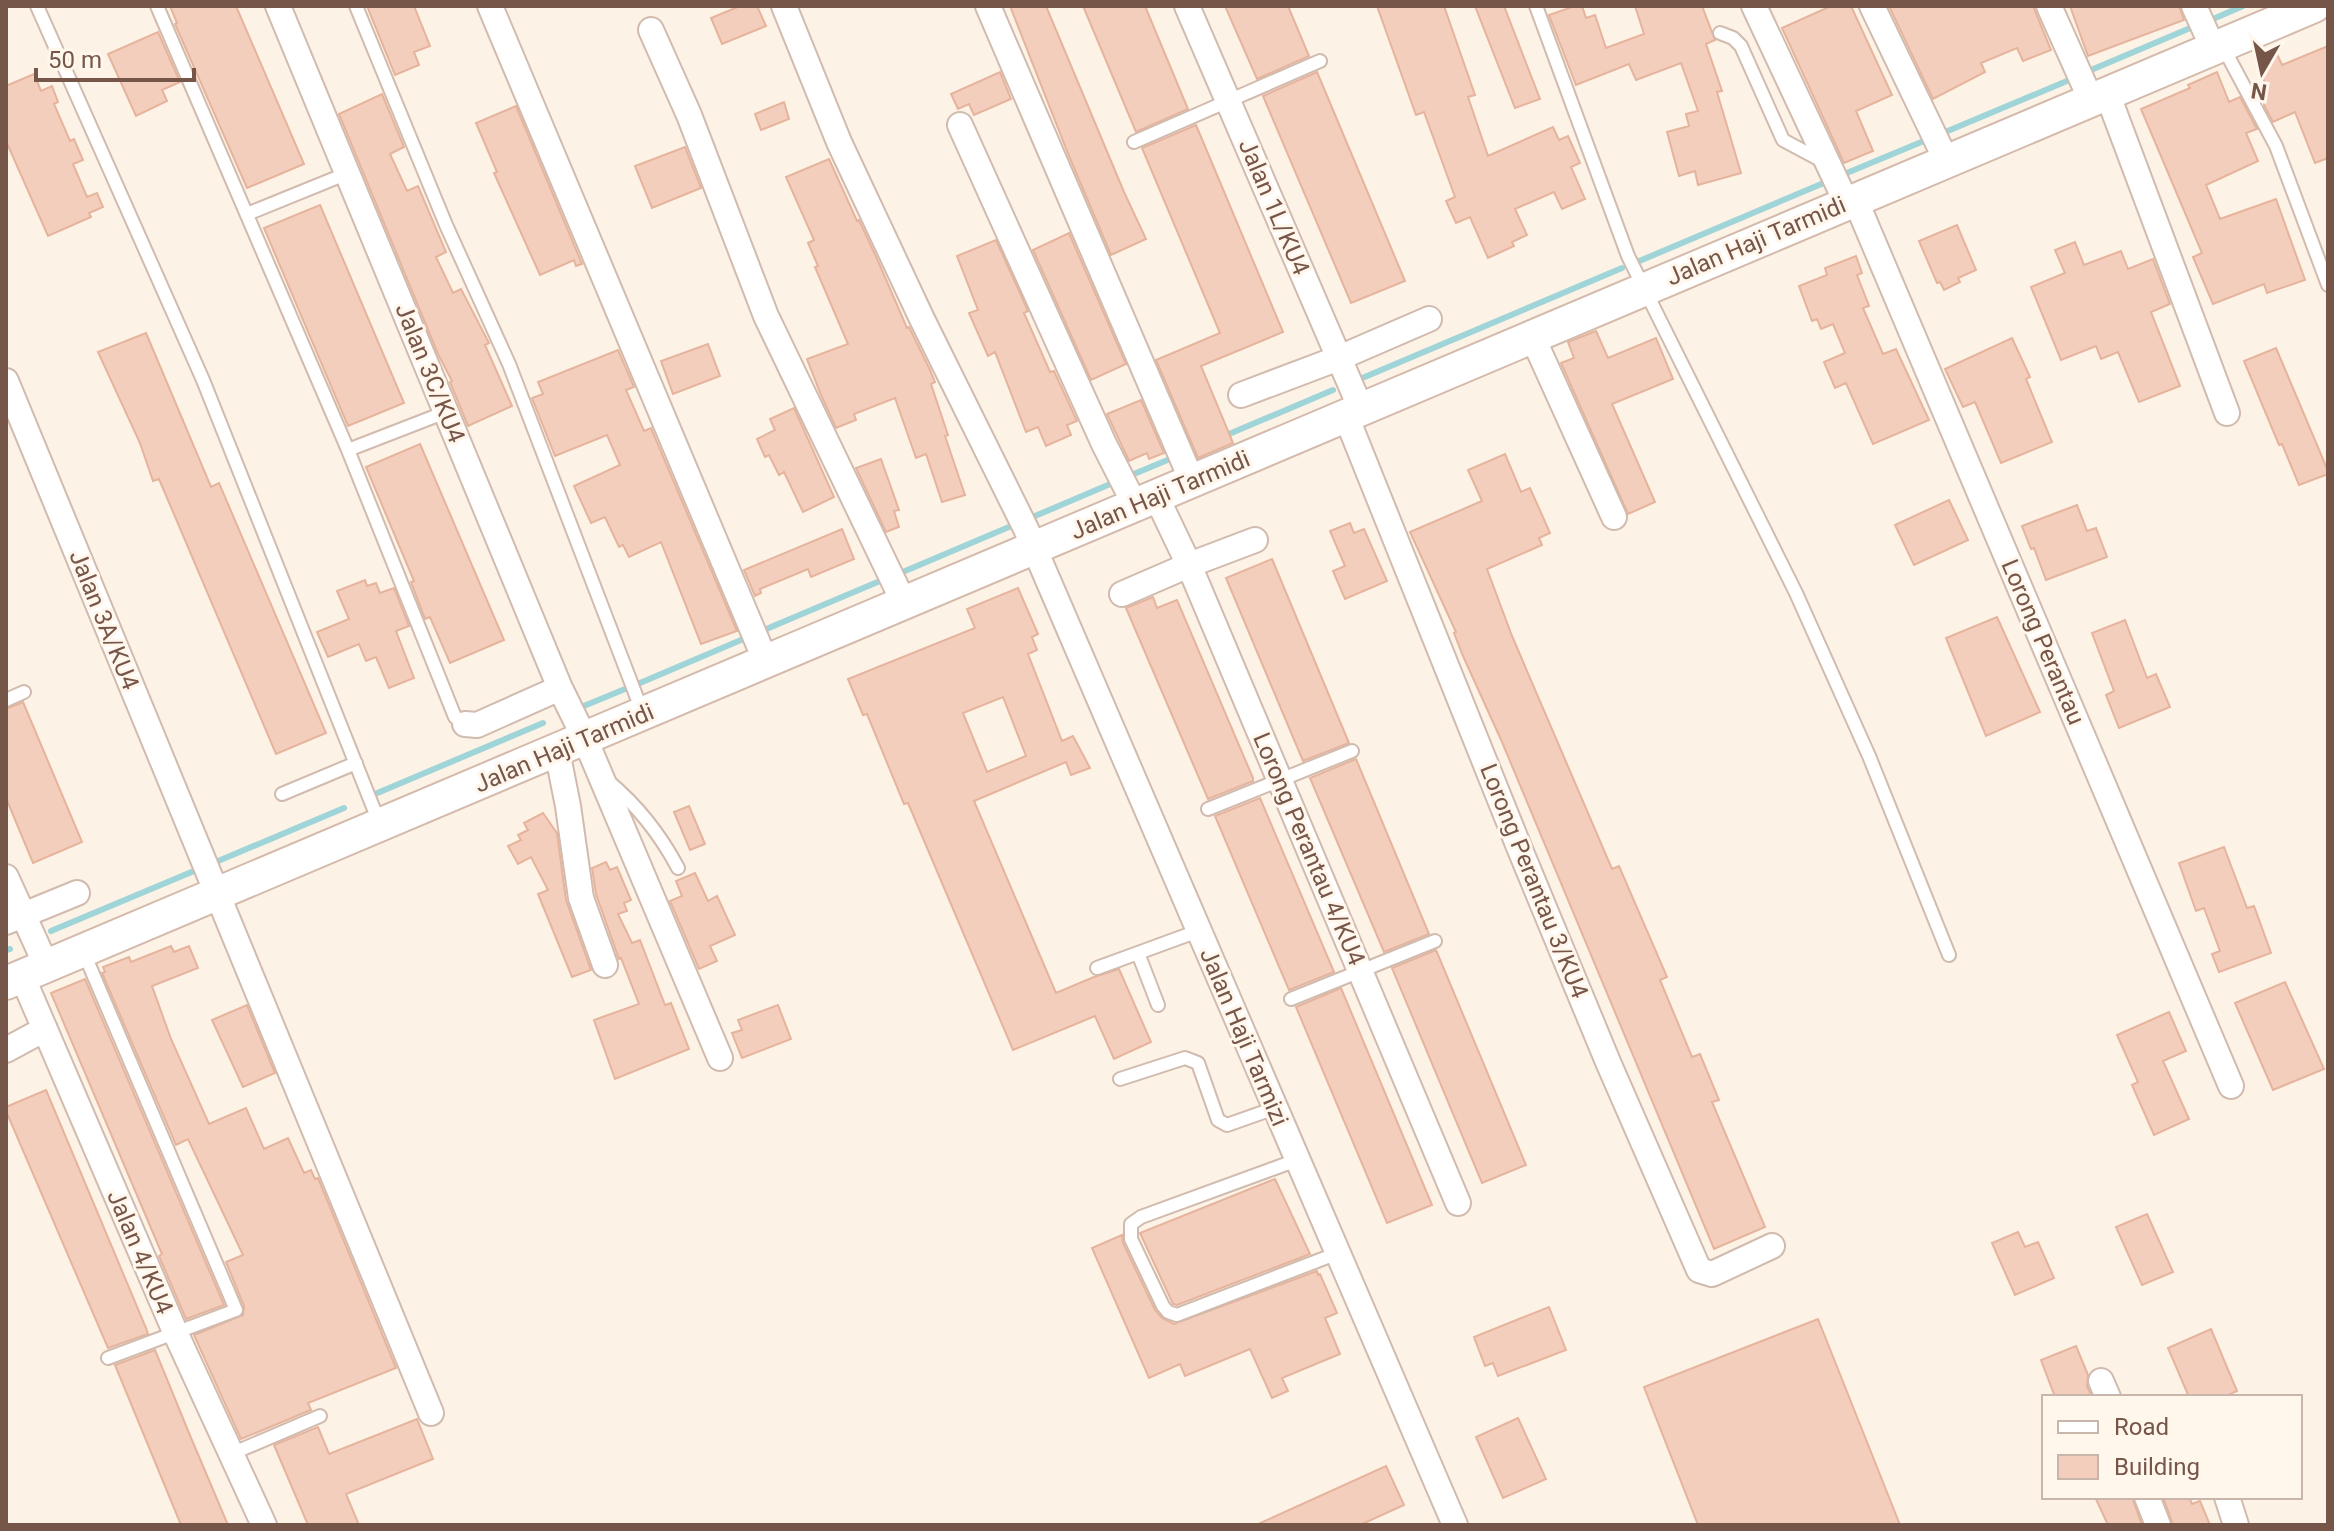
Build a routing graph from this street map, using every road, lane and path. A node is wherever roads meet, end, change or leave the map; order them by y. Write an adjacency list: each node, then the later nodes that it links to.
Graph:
1 (37, 6): 56 (lane)
2 (157, 6): 28 (lane)
3 (278, 6): 26 (street, Jalan 3C/KU4)
4 (356, 6): 52 (lane)
5 (490, 6): 48 (street)
6 (784, 6): 44 (street, Jalan Haji Tarmizi)
7 (988, 6): 40 (street)
8 (1187, 6): 21 (street, Jalan 1L/KU4)
9 (1536, 6): 30 (lane)
10 (1754, 6): 25 (street, Lorong Perantau)
11 (1872, 6): 24 (street)
12 (2049, 6): 20 (street)
13 (2314, 6): 15 (street, Jalan Haji Tarmidi)
14 (2195, 8): 18 (street)
15 (2259, 16): 18 (street, Jalan Haji Tarmidi)
16 (651, 30): 47 (street)
17 (1720, 33): 25 (lane)
18 (2214, 43): 20 (street, Jalan Haji Tarmidi); 29 (lane)
19 (1320, 61): 21 (lane)
20 (2094, 92): 24 (street, Jalan Haji Tarmidi); 38 (street)
21 (1228, 101): 23 (lane); 33 (street, Jalan 1L/KU4)
22 (960, 125): 41 (street, Lorong Perantau 4/KU4)
23 (1134, 142)
24 (1946, 160): 27 (street, Jalan Haji Tarmidi)
25 (1829, 164): 27 (street, Lorong Perantau)
26 (348, 173): 28 (lane); 36 (street, Jalan 3C/KU4)
27 (1848, 198): 30 (street, Jalan Haji Tarmidi); 82 (street, Lorong Perantau)
28 (247, 214): 39 (lane)
29 (2328, 285)
30 (1644, 289): 32 (street, Jalan Haji Tarmidi); 71 (lane)
31 (1429, 319): 33 (street)
32 (1533, 338): 37 (street, Jalan Haji Tarmidi); 42 (street)
33 (1339, 358): 35 (street); 37 (street, Jalan 1L/KU4)
34 (6, 381): 63 (street, Jalan 3A/KU4)
35 (1241, 395)
36 (446, 412): 39 (lane); 49 (street, Jalan 3C/KU4)
37 (1353, 413): 40 (street, Jalan Haji Tarmidi); 86 (street, Lorong Perantau 3/KU4)
38 (2227, 413)
39 (348, 450): 53 (lane)
40 (1192, 481): 41 (street, Jalan Haji Tarmidi)
41 (1146, 501): 44 (street, Jalan Haji Tarmidi); 45 (street, Lorong Perantau 4/KU4)
42 (1614, 517)
43 (1255, 540): 45 (street)
44 (1032, 549): 47 (street, Jalan Haji Tarmidi); 67 (street, Jalan Haji Tarmizi)
45 (1189, 565): 46 (street); 58 (street, Lorong Perantau 4/KU4)
46 (1122, 594)
47 (900, 595): 48 (street, Jalan Haji Tarmidi)
48 (766, 662): 52 (street, Jalan Haji Tarmidi)
49 (560, 688): 53 (street); 54 (street, Jalan 3C/KU4)
50 (24, 692): 51 (lane)
51 (6, 700)
52 (643, 714): 54 (street, Jalan Haji Tarmidi)
53 (465, 724)
54 (571, 745): 57 (street); 61 (street, Jalan Haji Tarmidi); 72 (street)
55 (1352, 751): 58 (lane)
56 (356, 763): 59 (lane); 61 (lane)
57 (598, 772): 62 (lane); 80 (street)
58 (1280, 781): 60 (lane); 74 (street, Lorong Perantau 4/KU4)
59 (282, 794)
60 (1208, 809)
61 (381, 826): 63 (street, Jalan Haji Tarmidi)
62 (678, 868)
63 (209, 875): 69 (street, Jalan Haji Tarmidi); 90 (street, Jalan 3A/KU4)
64 (6, 877): 66 (street, Jalan 4/KU4)
65 (77, 893): 66 (street)
66 (14, 918): 75 (street, Jalan 4/KU4)
67 (1198, 931): 70 (lane); 83 (street, Jalan Haji Tarmizi)
68 (1435, 941): 74 (lane)
69 (82, 950): 75 (street, Jalan Haji Tarmidi); 88 (lane)
70 (1138, 953): 73 (lane); 77 (lane)
71 (1949, 955)
72 (605, 965)
73 (1097, 968)
74 (1361, 972): 76 (lane); 85 (street, Lorong Perantau 4/KU4)
75 (25, 975): 78 (street, Jalan 4/KU4)
76 (1291, 999)
77 (1158, 1005)
78 (45, 1029): 79 (street); 88 (street, Jalan 4/KU4)
79 (6, 1050)
80 (720, 1058)
81 (1120, 1079): 83 (lane)
82 (2231, 1086)
83 (1275, 1108): 84 (street, Jalan Haji Tarmizi)
84 (1297, 1160): 87 (street, Jalan Haji Tarmizi); 87 (lane)
85 (1458, 1203)
86 (1772, 1246)
87 (1338, 1253): 96 (street, Jalan Haji Tarmizi)
88 (176, 1334): 89 (lane); 92 (street, Jalan 4/KU4)
89 (108, 1358)
90 (431, 1413)
91 (320, 1416): 92 (lane)
92 (231, 1454): 95 (street, Jalan 4/KU4)
93 (2148, 1499): 97 (street)
94 (2228, 1499): 98 (street)
95 (264, 1525)
96 (1455, 1525)
97 (2158, 1525)
98 (2236, 1525)

